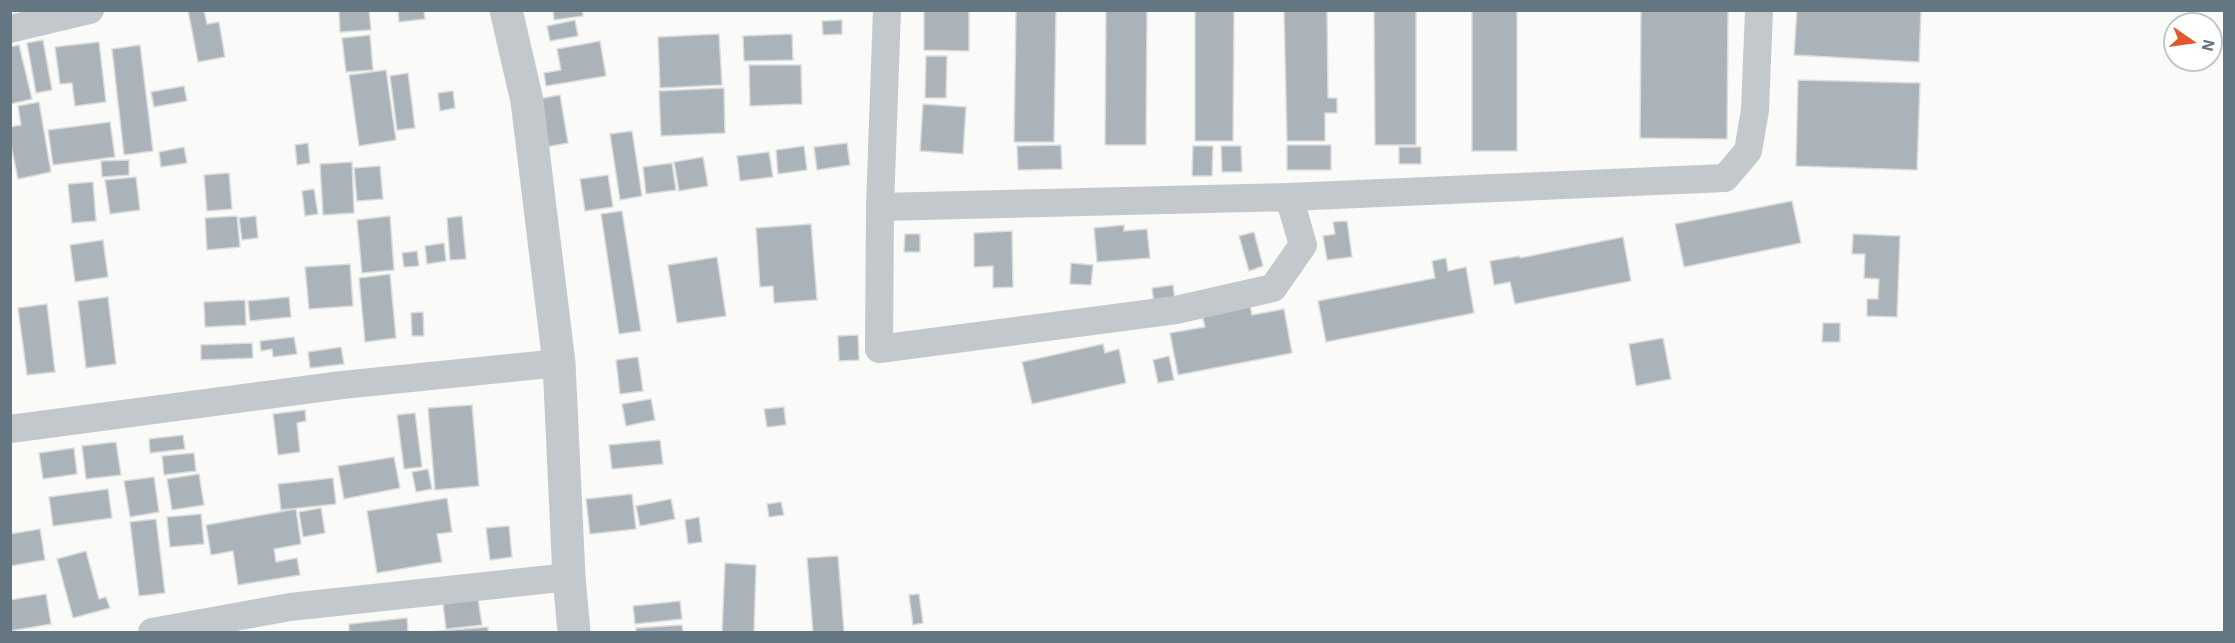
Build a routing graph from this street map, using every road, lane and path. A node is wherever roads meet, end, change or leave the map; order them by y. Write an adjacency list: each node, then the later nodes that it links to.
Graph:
1 (90, 10): 5 (street)
2 (506, 10): 8 (street)
3 (887, 10): 7 (street)
4 (1759, 10): 6 (street)
5 (10, 29)
6 (1289, 197): 7 (street); 7 (street)
7 (880, 207)
8 (559, 363): 9 (street); 10 (street)
9 (10, 429)
10 (569, 577): 11 (street); 12 (street)
11 (152, 633)
12 (574, 633)

